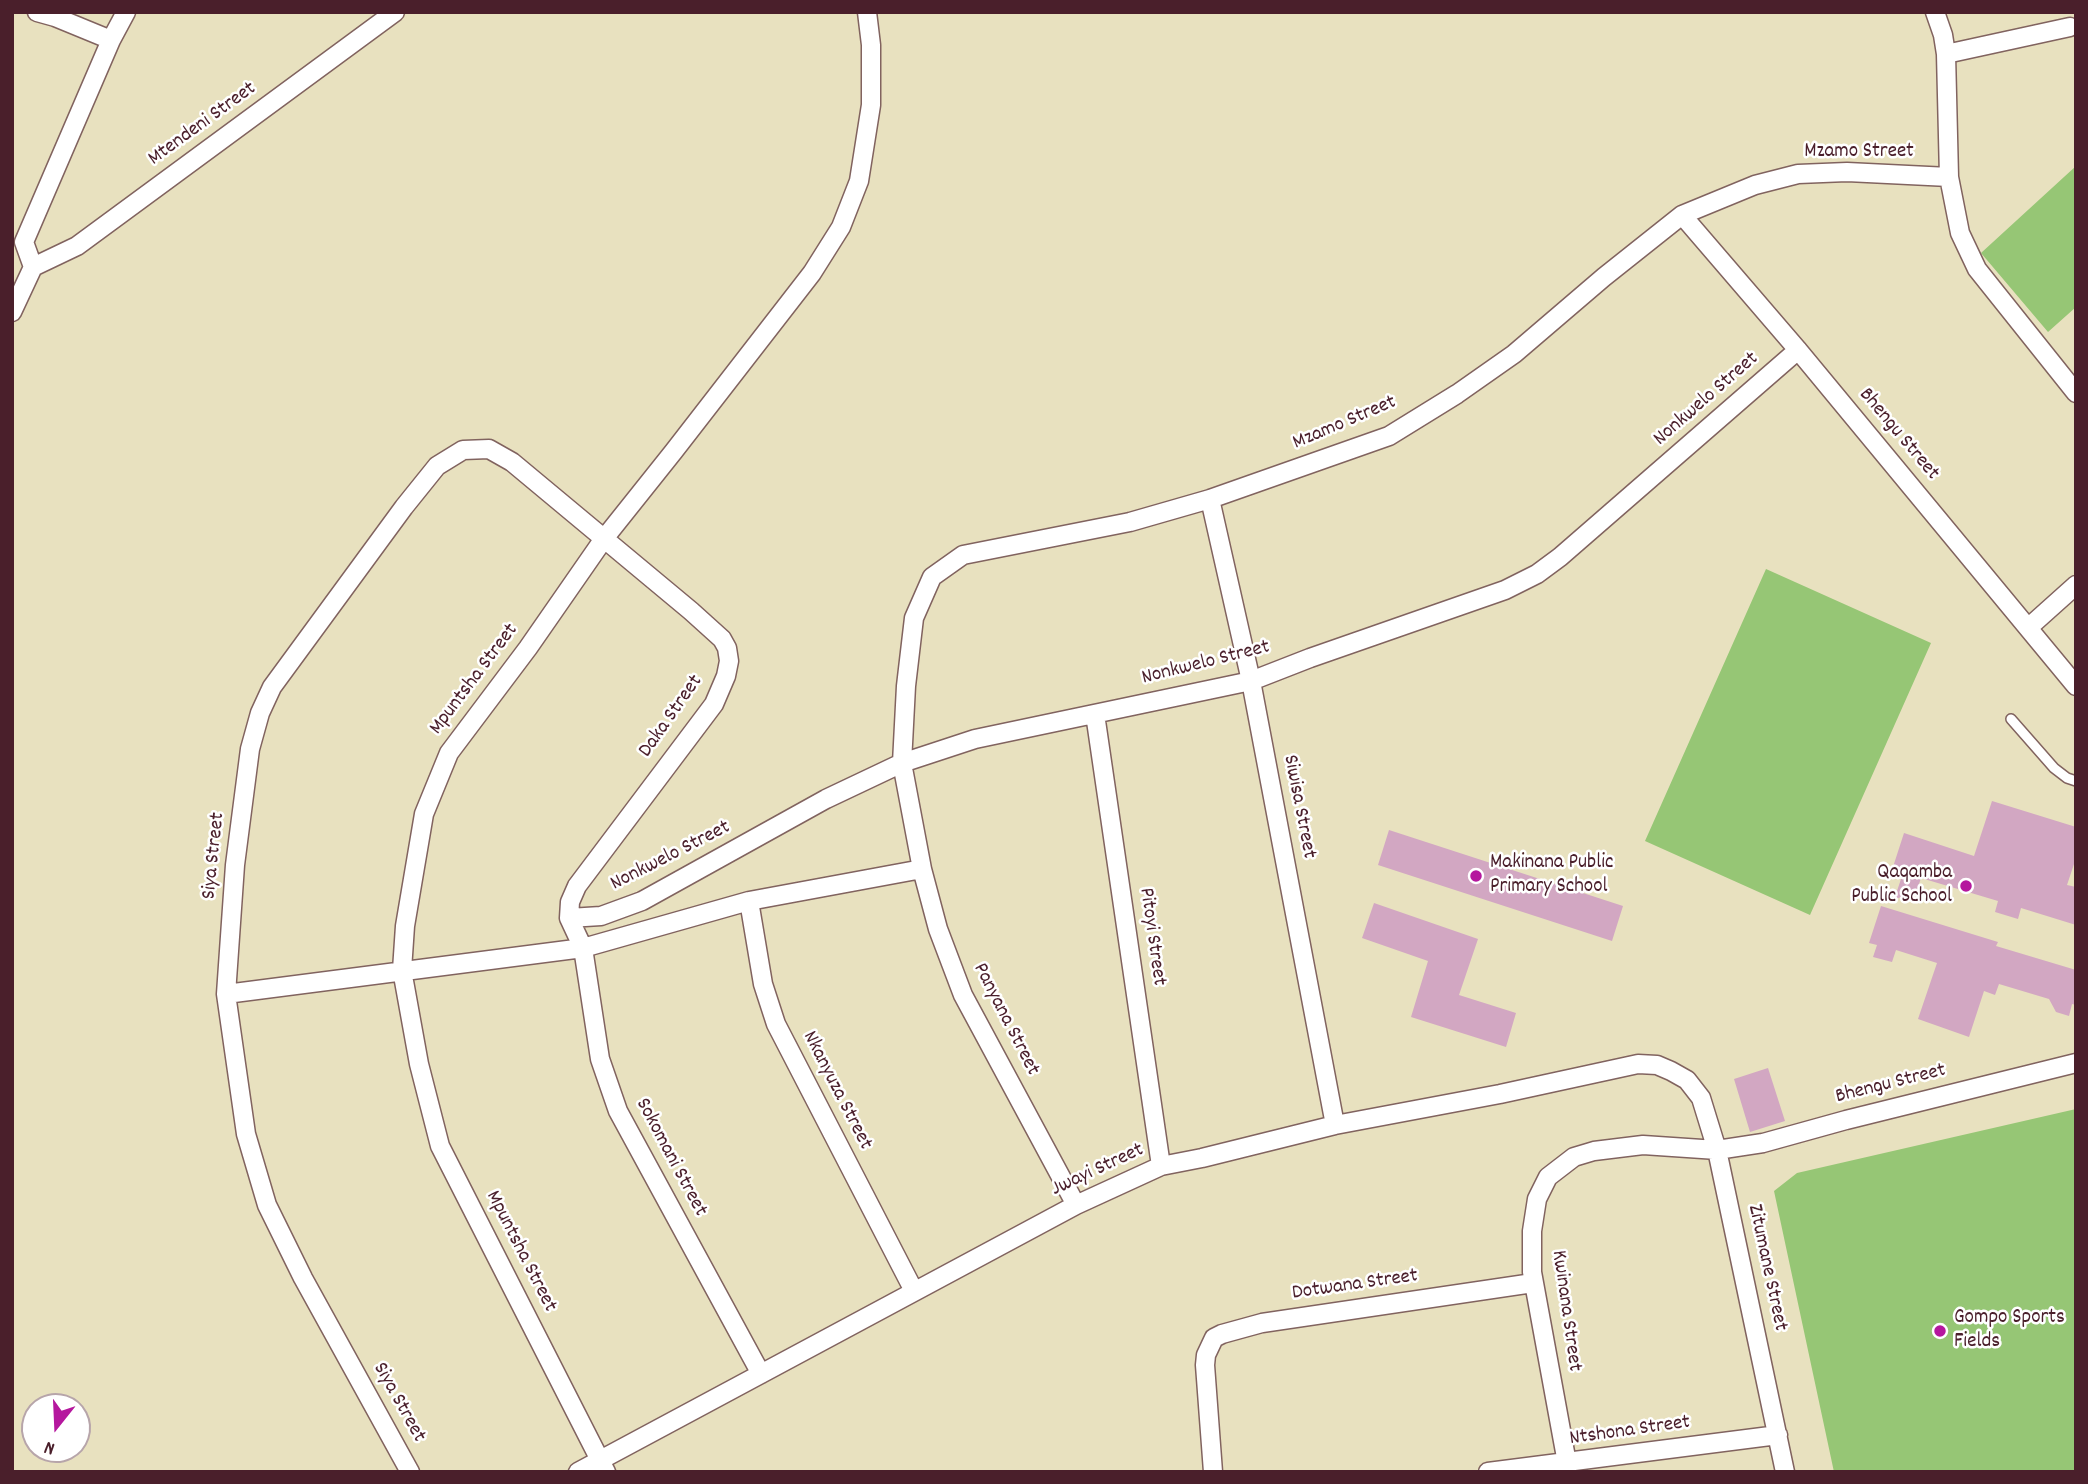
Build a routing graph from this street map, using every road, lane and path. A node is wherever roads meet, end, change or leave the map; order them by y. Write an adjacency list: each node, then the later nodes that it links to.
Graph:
1 (37, 12): 7 (street)
2 (127, 12): 7 (street)
3 (395, 12): 12 (street, Mtendeni Street)
4 (867, 12): 17 (street, Mpuntsha Street)
5 (1935, 12): 8 (street)
6 (2070, 27): 8 (street)
7 (111, 40): 11 (street)
8 (1946, 54): 9 (street)
9 (1949, 177): 10 (street, Mzamo Street); 15 (street)
10 (1682, 215): 14 (street, Bhengu Street); 16 (street, Mzamo Street)
11 (18, 241): 12 (street)
12 (33, 267): 13 (street)
13 (12, 312)
14 (1798, 350): 19 (street, Bhengu Street); 20 (street, Nonkwelo Street)
15 (2076, 393)
16 (1210, 499): 20 (street, Siwisa Street); 24 (street, Mzamo Street)
17 (603, 540): 28 (street, Daka Street); 30 (street, Mpuntsha Street); 31 (street, Siya Street)
18 (2076, 585): 19 (street)
19 (2028, 628): 21 (street, Bhengu Street)
20 (1251, 681): 22 (street, Nonkwelo Street); 34 (street, Siwisa Street)
21 (2076, 686)
22 (1095, 714): 24 (street, Nonkwelo Street); 36 (street, Pitoyi Street)
23 (2011, 719): 25 (lane)
24 (902, 763): 26 (street, Panyana Street); 28 (street, Nonkwelo Street)
25 (2076, 781)
26 (922, 869): 27 (street); 37 (street, Panyana Street)
27 (749, 901): 29 (street); 39 (street, Nkanyuza Street)
28 (569, 918): 29 (street)
29 (583, 948): 30 (street); 40 (street, Sokomani Street)
30 (402, 970): 31 (street); 43 (street, Mpuntsha Street)
31 (226, 994): 44 (street, Siya Street)
32 (2076, 1063): 35 (street, Bhengu Street)
33 (1687, 1080): 34 (street, Jwayi Street); 35 (street, Zitumane Street)
34 (1335, 1125): 36 (street, Jwayi Street)
35 (1717, 1150): 38 (street, Kwinana Street); 41 (street, Zitumane Street)
36 (1161, 1166): 37 (street, Jwayi Street)
37 (1076, 1205): 39 (street, Jwayi Street)
38 (1533, 1283): 42 (street, Kwinana Street); 46 (street, Dotwana Street)
39 (914, 1291): 40 (street, Jwayi Street)
40 (761, 1374): 43 (street, Jwayi Street)
41 (1778, 1435): 42 (street, Ntshona Street); 48 (street, Zitumane Street)
42 (1567, 1463): 47 (street, Ntshona Street)
43 (603, 1466): 45 (street, Jwayi Street)
44 (410, 1472)
45 (578, 1472)
46 (1213, 1472)
47 (1488, 1472)
48 (1785, 1472)

